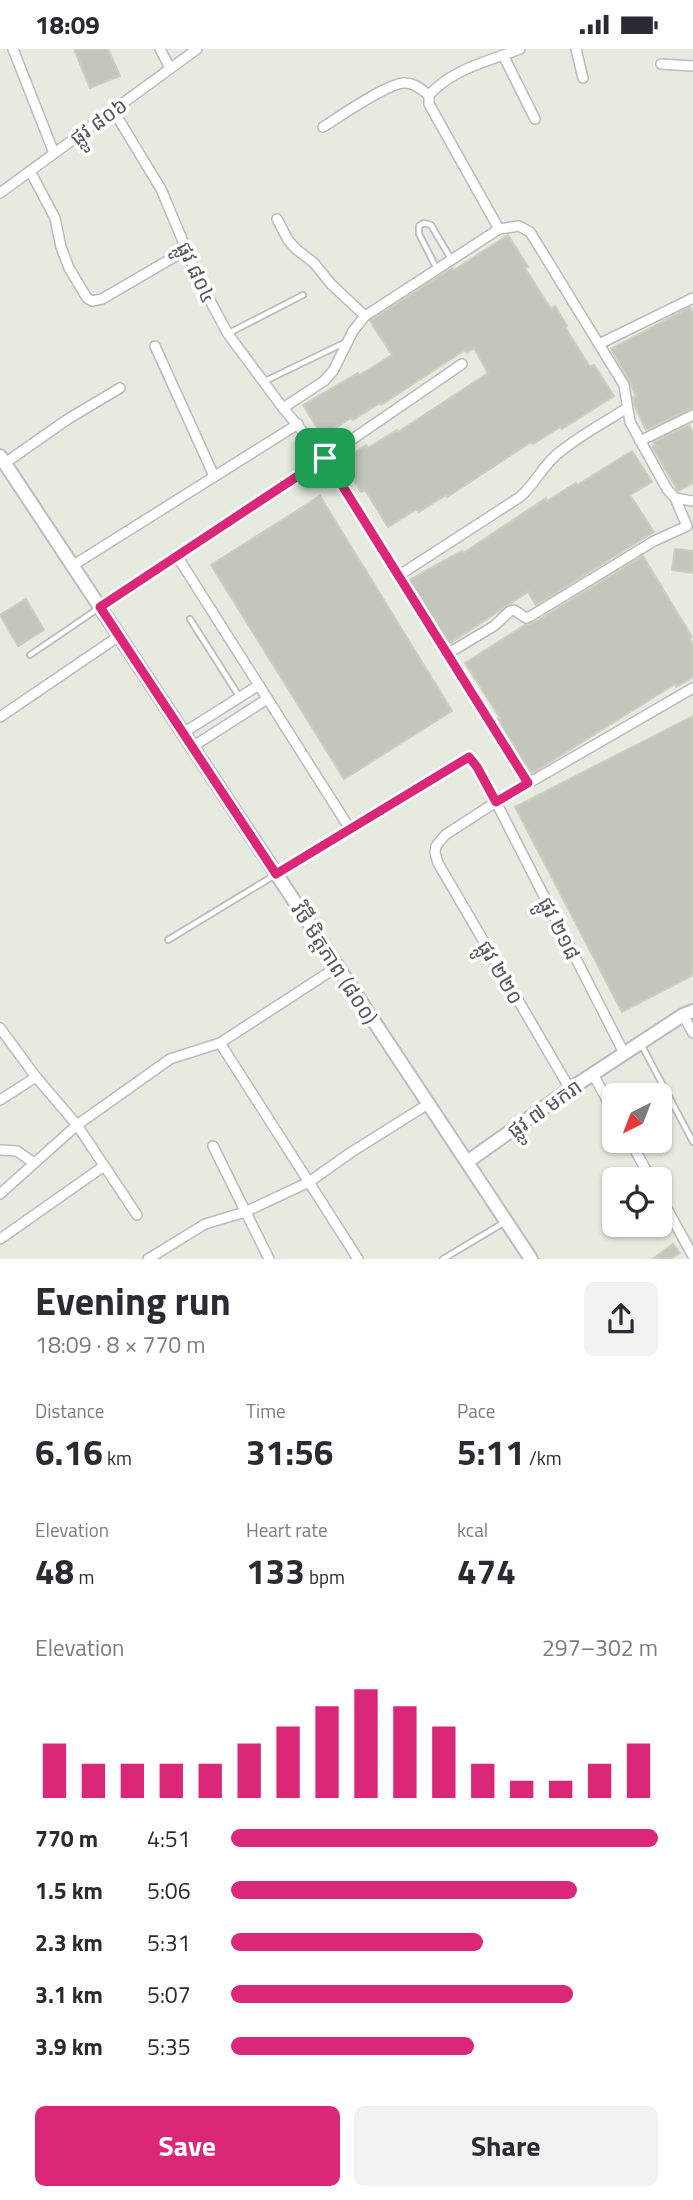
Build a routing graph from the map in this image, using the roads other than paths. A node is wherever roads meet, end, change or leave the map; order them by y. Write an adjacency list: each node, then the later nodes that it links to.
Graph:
1 (13, 49): 15 (street)
2 (160, 49): 9 (street)
3 (197, 49): 9 (street, ផ្លូវ ៨០៦)
4 (520, 49): 6 (street)
5 (576, 49): 10 (street)
6 (503, 55): 11 (street); 13 (street)
7 (661, 64): 8 (street)
8 (693, 66)
9 (170, 68): 12 (street, ផ្លូវ ៨០៦)
10 (583, 78)
11 (429, 95): 14 (street); 19 (street)
12 (113, 110): 15 (street, ផ្លូវ ៨០៦); 20 (street, ផ្លូវ ៨០៤)
13 (535, 119)
14 (323, 127)
15 (54, 153): 16 (street, ផ្លូវ ៨០៦)
16 (30, 171): 17 (street, ផ្លូវ ៨០៦); 20 (street)
17 (2, 188)
18 (276, 219): 25 (street)
19 (499, 229): 21 (street); 28 (street)
20 (187, 250): 26 (street, ផ្លូវ ៨០៤)
21 (452, 260): 22 (street); 22 (lane)
22 (437, 269): 25 (street)
23 (303, 295): 26 (lane)
24 (693, 297): 28 (street)
25 (365, 316): 27 (street)
26 (228, 334): 31 (street, ផ្លូវ ៨០៤)
27 (347, 342): 31 (lane); 33 (street)
28 (599, 344): 34 (street)
29 (155, 346): 40 (street)
30 (462, 364): 38 (street)
31 (263, 382): 33 (street, ផ្លូវ ៨០៤)
32 (120, 388): 39 (street)
33 (283, 408): 36 (street, ផ្លូវ ៨០៤)
34 (627, 408): 37 (street); 47 (street)
35 (693, 415): 37 (street)
36 (298, 424): 38 (street, ផ្លូវ ៨០៤); 40 (street)
37 (640, 442): 41 (street)
38 (325, 458): 45 (street); 47 (street, ផ្លូវ ៨០៤)
39 (2, 460): 46 (main road, វិថី មិត្តភាព (៨០០))
40 (214, 476): 46 (street)
41 (675, 498): 42 (street); 43 (street)
42 (693, 501)
43 (687, 526): 44 (street); 51 (street)
44 (693, 537)
45 (177, 557): 48 (street); 53 (street)
46 (72, 566): 48 (main road, វិថី មិត្តភាព (៨០០))
47 (398, 576): 51 (street, ផ្លូវ ៨០៤)
48 (100, 607): 50 (main road, វិថី មិត្តភាព (៨០០)); 52 (lane)
49 (190, 619): 55 (lane)
50 (119, 636): 57 (street); 58 (main road, វិថី មិត្តភាព (៨០០))
51 (447, 654): 60 (street, ផ្លូវ ៨០៤)
52 (30, 655)
53 (258, 685): 55 (street); 56 (street)
54 (693, 688): 60 (street)
55 (240, 697): 58 (street)
56 (267, 699): 59 (street); 62 (street)
57 (0, 717)
58 (183, 733): 59 (main road, វិថី មិត្តភាព (៨០០))
59 (192, 747): 63 (main road, វិថី មិត្តភាព (៨០០))
60 (528, 783): 61 (street)
61 (496, 802): 62 (street, ផ្លូវ ២១៨); 71 (street, ផ្លូវ ២១៨); 74 (street, ផ្លូវ ២២០)
62 (350, 829): 63 (street)
63 (276, 874): 64 (lane); 65 (main road, វិថី មិត្តភាព (៨០០))
64 (168, 940)
65 (337, 967): 70 (street); 77 (main road, វិថី មិត្តភាព (៨០០))
66 (688, 1013): 68 (street); 69 (main road, ផ្លូវ ៧ មករា)
67 (0, 1028): 73 (street)
68 (693, 1033)
69 (640, 1042): 71 (main road, ផ្លូវ ៧ មករា); 79 (lane)
70 (220, 1043): 78 (street); 85 (street)
71 (624, 1053): 72 (main road, ផ្លូវ ៧ មករា)
72 (593, 1074): 74 (main road, ផ្លូវ ៧ មករា); 75 (street)
73 (36, 1077): 76 (street); 78 (street)
74 (570, 1089): 82 (main road, ផ្លូវ ៧ មករា)
75 (602, 1091)
76 (0, 1100)
77 (428, 1104): 82 (main road, វិថី មិត្តភាព (៨០០)); 85 (street)
78 (77, 1125): 83 (street); 84 (street)
79 (693, 1142)
80 (213, 1146): 87 (street)
81 (0, 1150): 83 (street)
82 (467, 1162): 90 (main road, វិថី មិត្តភាព (៨០០))
83 (34, 1163): 86 (street)
84 (104, 1166): 88 (street); 91 (street)
85 (309, 1182): 87 (street); 92 (street)
86 (0, 1193)
87 (245, 1212): 94 (street); 95 (street)
88 (136, 1215)
89 (672, 1218): 93 (street)
90 (507, 1221): 96 (lane); 97 (main road, វិថី មិត្តភាព (៨០០))
91 (0, 1239)
92 (351, 1256)
93 (692, 1257)
94 (148, 1258)
95 (270, 1258)
96 (443, 1258)
97 (531, 1258)

